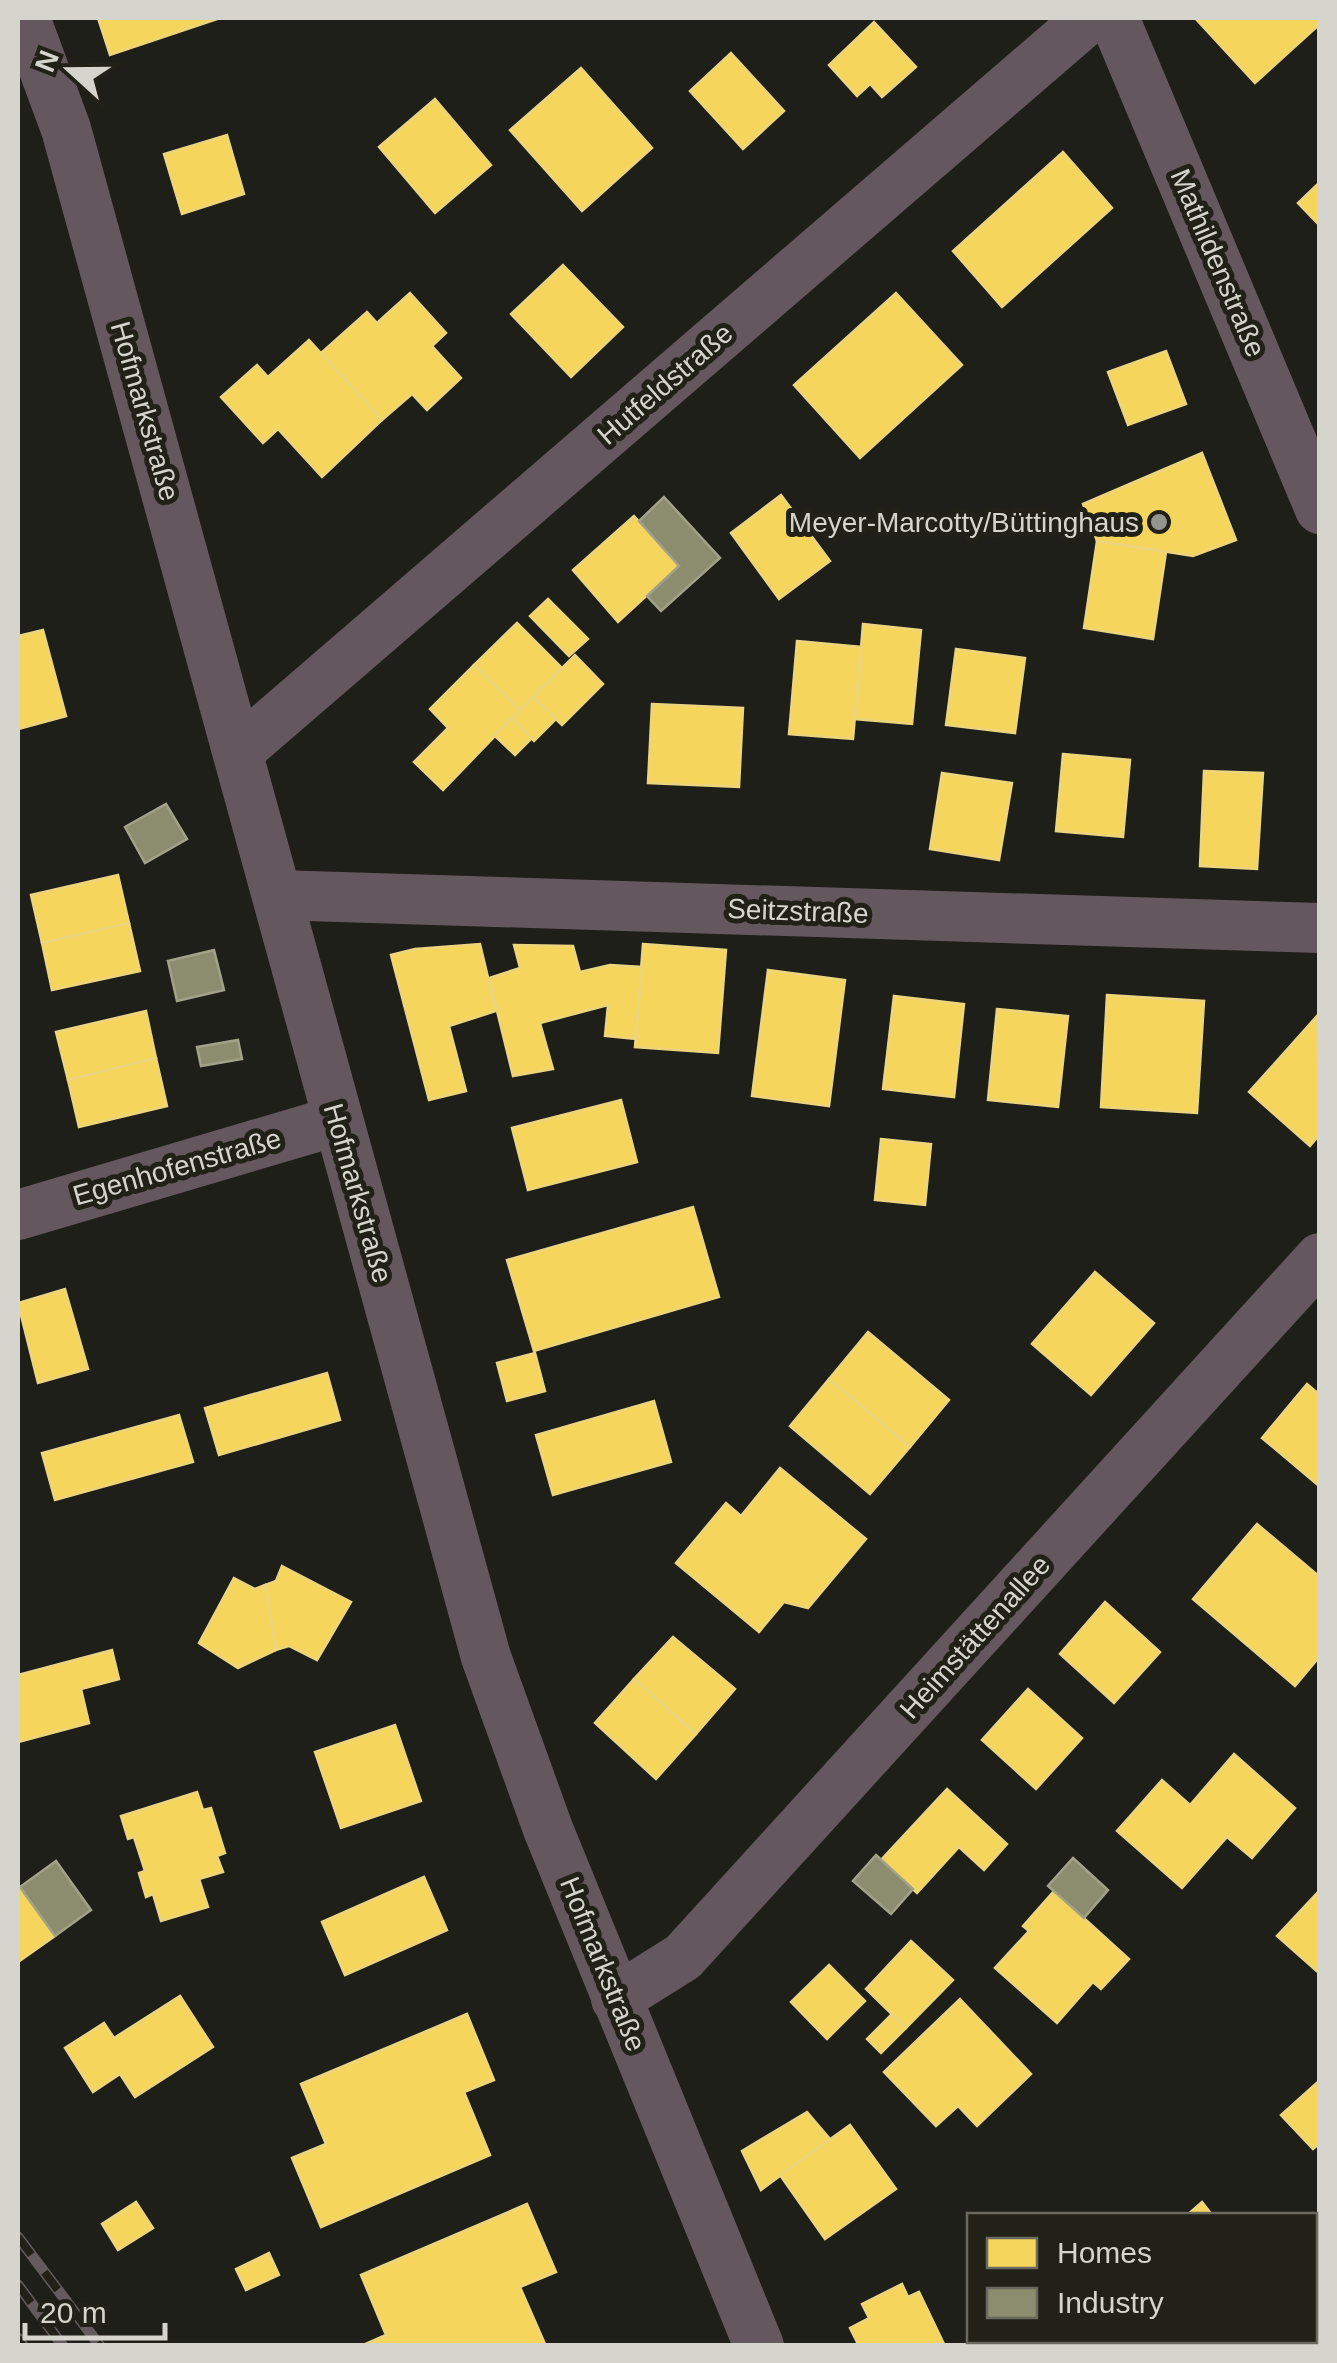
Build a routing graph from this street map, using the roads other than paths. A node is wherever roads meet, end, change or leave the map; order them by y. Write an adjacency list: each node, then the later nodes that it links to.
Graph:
1 (25, 18): 6 (street, Hofmarkstraße)
2 (1089, 18): 6 (street, Hutfeldstraße)
3 (1114, 18): 4 (street, Mathildenstraße)
4 (1310, 448): 5 (street, Mathildenstraße)
5 (1320, 509)
6 (240, 750): 7 (street, Hofmarkstraße)
7 (277, 895): 8 (street, Seitzstraße); 9 (street, Hofmarkstraße)
8 (1320, 928)
9 (336, 1121): 10 (street, Egenhofenstraße); 12 (street, Hofmarkstraße)
10 (18, 1215)
11 (1320, 1258): 12 (street, Heimstättenallee)
12 (616, 2000): 13 (street, Hofmarkstraße)
13 (759, 2346)

